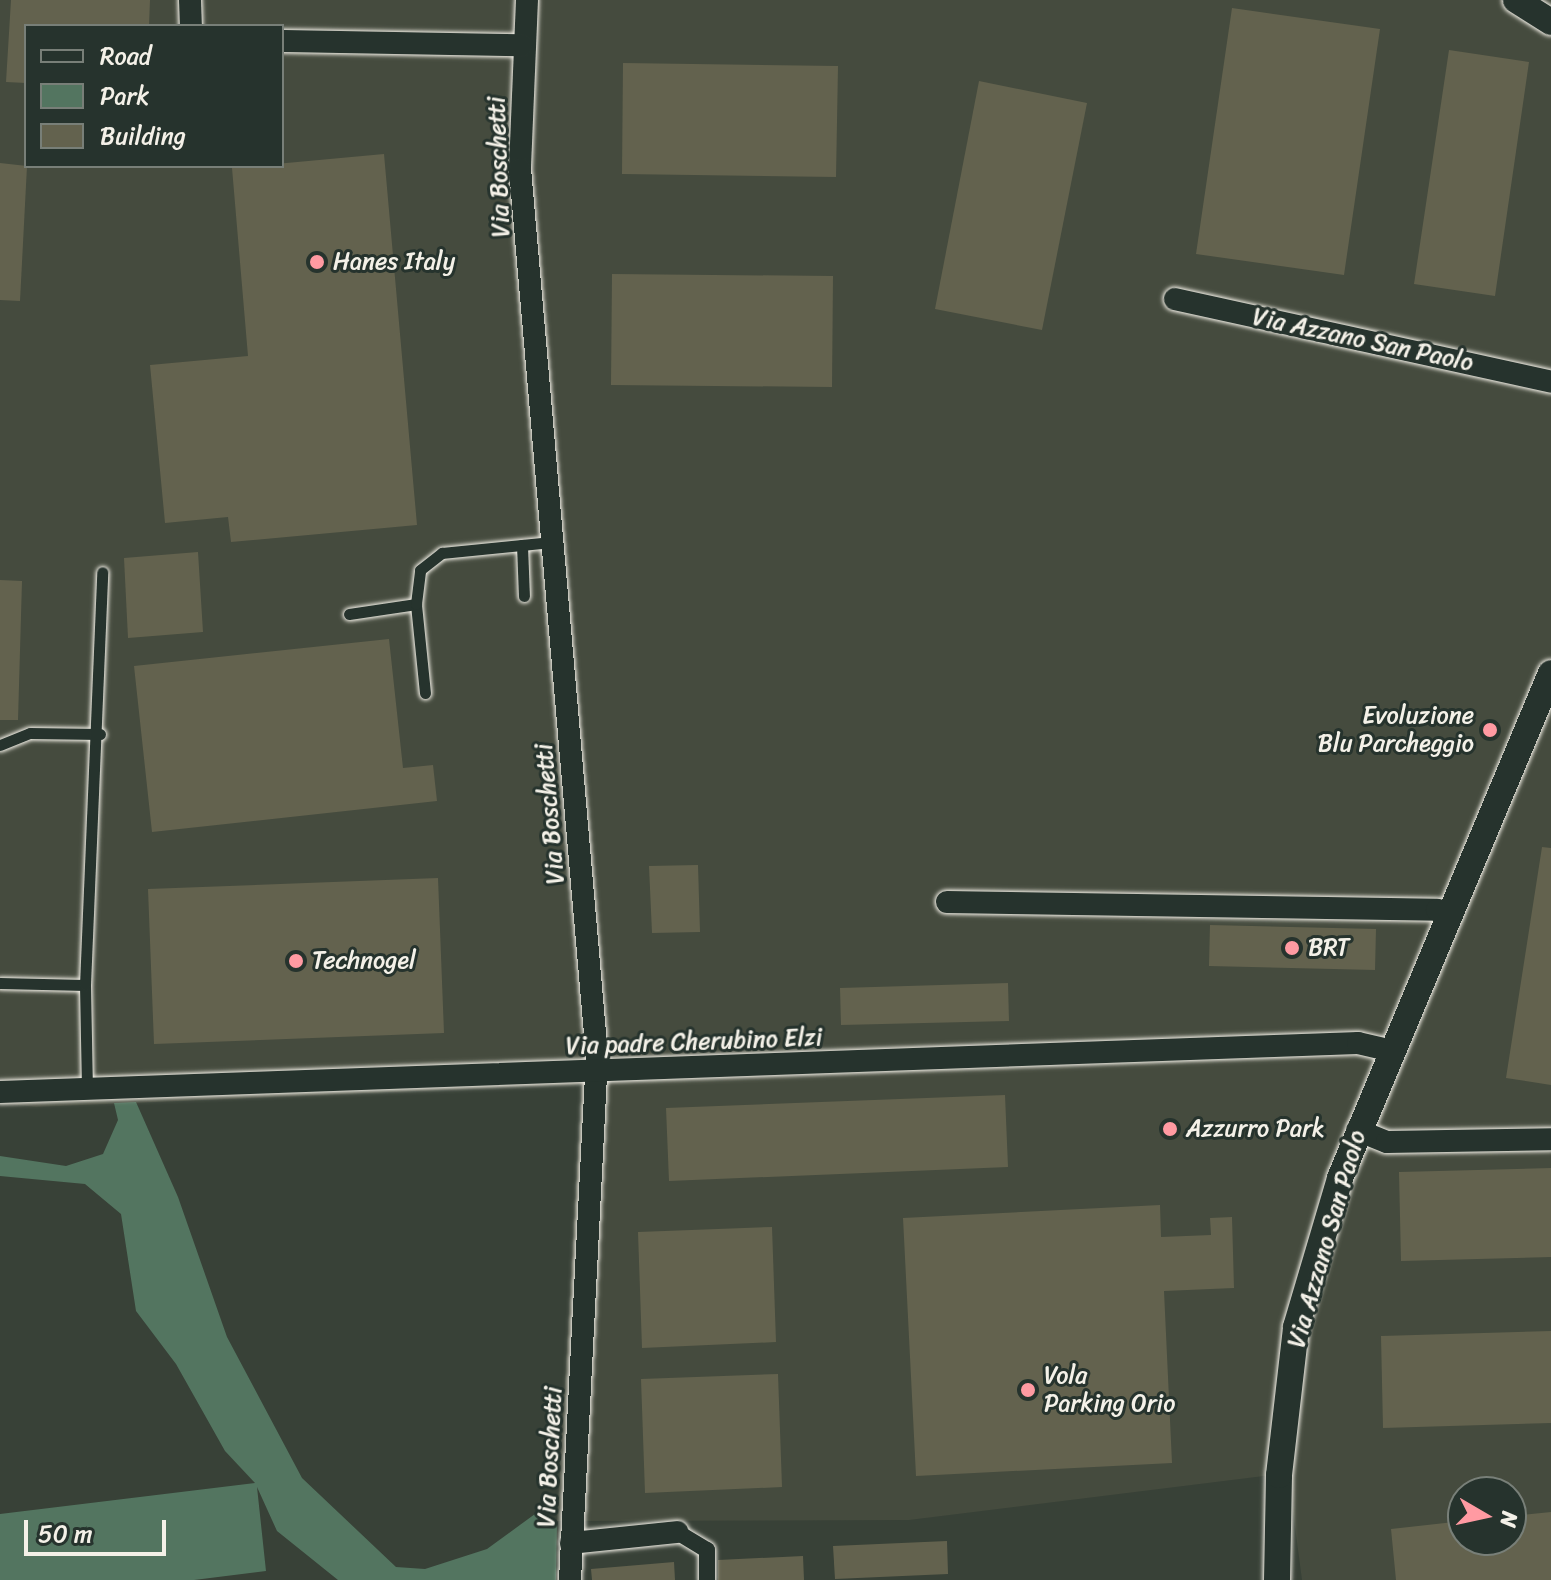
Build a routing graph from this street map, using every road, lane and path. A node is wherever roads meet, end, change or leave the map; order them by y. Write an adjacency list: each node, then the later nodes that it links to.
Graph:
1 (190, 0): 5 (street)
2 (527, 0): 7 (street, Via Boschetti)
3 (1516, 0): 4 (street)
4 (1551, 22)
5 (191, 24)
6 (284, 41): 7 (street)
7 (522, 45): 10 (street, Via Boschetti)
8 (1175, 299): 9 (street, Via Azzano San Paolo)
9 (1551, 382)
10 (553, 542): 11 (lane); 25 (street, Via Boschetti)
11 (522, 545): 13 (lane); 14 (lane)
12 (102, 572): 18 (lane)
13 (524, 596)
14 (416, 604): 15 (lane); 17 (lane)
15 (349, 614)
16 (1551, 673): 21 (street, Via Azzano San Paolo)
17 (425, 693)
18 (100, 734): 19 (lane); 23 (lane)
19 (0, 745)
20 (947, 902): 21 (street)
21 (1451, 916): 24 (street, Via Azzano San Paolo)
22 (0, 983): 23 (lane)
23 (85, 985): 26 (lane)
24 (1389, 1050): 25 (street, Via padre Cherubino Elzi); 28 (street, Via Azzano San Paolo)
25 (597, 1072): 26 (street, Via padre Cherubino Elzi); 31 (street, Via Boschetti)
26 (88, 1091): 27 (street, Via padre Cherubino Elzi)
27 (0, 1092)
28 (1357, 1130): 29 (street); 34 (street, Via Azzano San Paolo)
29 (1551, 1139)
30 (677, 1532): 31 (street); 33 (street)
31 (571, 1543): 32 (street, Via Boschetti)
32 (570, 1580)
33 (707, 1580)
34 (1277, 1580)

